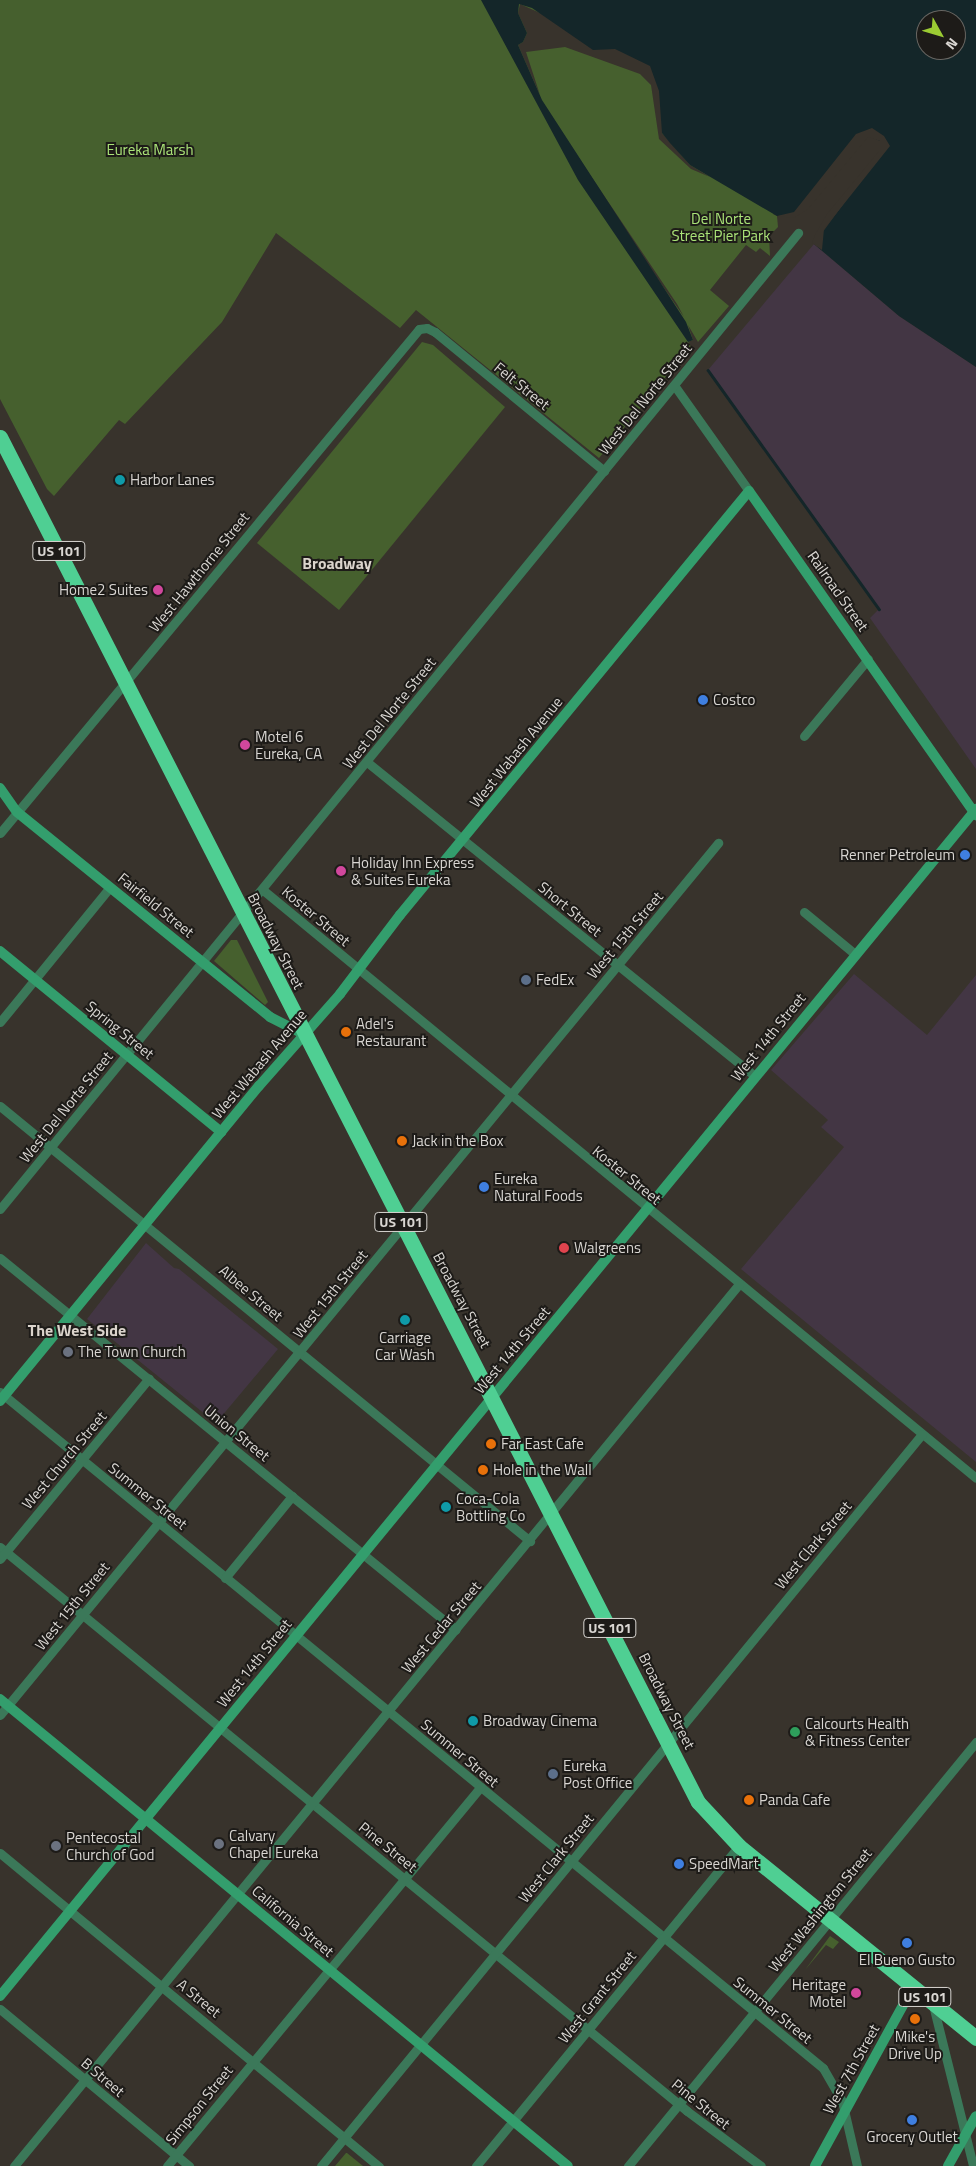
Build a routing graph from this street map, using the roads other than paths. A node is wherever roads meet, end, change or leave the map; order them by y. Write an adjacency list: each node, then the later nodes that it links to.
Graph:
1 (798, 233): 3 (street, West Del Norte Street)
2 (420, 329): 5 (street, Felt Street); 8 (street, West Hawthorne Street)
3 (674, 384): 5 (street, West Del Norte Street); 6 (street, Railroad Street)
4 (0, 437): 8 (highway, Broadway Street / US 101)
5 (604, 471): 10 (street, West Del Norte Street)
6 (749, 491): 7 (street, Railroad Street); 15 (street, West Wabash Avenue)
7 (868, 658): 9 (street); 12 (street, Railroad Street)
8 (126, 682): 13 (street, West Hawthorne Street); 20 (highway, Broadway Street / US 101)
9 (804, 736)
10 (367, 762): 15 (street, Short Street); 18 (street, West Del Norte Street)
11 (0, 788): 13 (street, Fairfield Street)
12 (975, 811): 22 (street, West 14th Street)
13 (17, 812): 14 (street, West Hawthorne Street); 17 (street, Fairfield Street)
14 (0, 833)
15 (462, 839): 24 (street, Short Street); 25 (street, West Wabash Avenue)
16 (718, 843): 24 (street, West 15th Street)
17 (110, 887): 23 (street, Fairfield Street); 26 (street)
18 (263, 890): 20 (street, West Del Norte Street); 25 (street, Koster Street)
19 (804, 912): 22 (street)
20 (243, 915): 23 (street, West Del Norte Street); 28 (highway, Broadway Street / US 101)
21 (0, 951): 26 (street, Spring Street)
22 (856, 954): 30 (street, West 14th Street)
23 (203, 962): 28 (street, Fairfield Street); 29 (street, West Del Norte Street)
24 (617, 966): 30 (street, Short Street); 31 (street, West 15th Street)
25 (357, 969): 28 (street, West Wabash Avenue); 31 (street, Koster Street)
26 (35, 979): 27 (street); 29 (street, Spring Street)
27 (0, 1022)
28 (303, 1034): 33 (street, West Wabash Avenue); 38 (highway, Broadway Street / US 101)
29 (127, 1055): 33 (street, Spring Street); 34 (street, West Del Norte Street)
30 (754, 1076): 36 (street, West 14th Street)
31 (510, 1096): 36 (street, Koster Street); 38 (street, West 15th Street)
32 (0, 1106): 34 (street, Albee Street)
33 (222, 1132): 37 (street, West Wabash Avenue)
34 (51, 1147): 35 (street, West Del Norte Street); 37 (street, Albee Street)
35 (0, 1209)
36 (647, 1209): 40 (street, Koster Street); 45 (street, West 14th Street)
37 (145, 1224): 41 (street, West Wabash Avenue); 42 (street, Albee Street)
38 (403, 1225): 42 (street, West 15th Street); 45 (highway, Broadway Street / US 101)
39 (0, 1258): 41 (street, Union Street)
40 (739, 1284): 46 (street, Koster Street); 52 (street, West Cedar Street)
41 (70, 1316): 43 (street, Union Street); 44 (street, West Wabash Avenue)
42 (300, 1352): 47 (street, West 15th Street); 49 (street, Albee Street)
43 (149, 1378): 47 (street, Union Street); 48 (street, West Church Street)
44 (1, 1396): 48 (street, Summer Street)
45 (492, 1397): 49 (street, West 14th Street); 52 (highway, Broadway Street / US 101)
46 (922, 1434): 50 (street, Koster Street); 65 (street, West Clark Street)
47 (226, 1442): 51 (street, Union Street); 53 (street, West 15th Street)
48 (82, 1460): 53 (street, Summer Street); 55 (street, West Church Street)
49 (437, 1465): 54 (street, Albee Street); 56 (street, West 14th Street)
50 (976, 1478)
51 (292, 1496): 56 (street, Union Street); 57 (street)
52 (551, 1514): 54 (street, West Cedar Street); 65 (highway, Broadway Street / US 101)
53 (159, 1523): 57 (street, Summer Street); 58 (street, West 15th Street)
54 (530, 1540): 59 (street, West Cedar Street)
55 (2, 1552): 58 (street, Pine Street)
56 (363, 1554): 59 (street, Union Street); 60 (street, West 14th Street)
57 (225, 1578): 60 (street, Summer Street)
58 (83, 1615): 61 (street, West 15th Street); 64 (street, Pine Street)
59 (456, 1630): 62 (street, West Cedar Street)
60 (295, 1636): 62 (street, Summer Street); 64 (street, West 14th Street)
61 (4, 1702): 63 (street, West 15th Street); 69 (street, California Street)
62 (388, 1712): 67 (street, Summer Street); 68 (street, West Cedar Street)
63 (0, 1715)
64 (220, 1727): 68 (street, Pine Street); 69 (street, West 14th Street)
65 (667, 1742): 70 (highway, Broadway Street / US 101); 72 (street, West Clark Street)
66 (976, 1742): 76 (street, West Washington Street)
67 (480, 1787): 72 (street, Summer Street); 73 (street, Simpson Street)
68 (313, 1803): 73 (street, Pine Street); 74 (street, West Cedar Street)
69 (145, 1819): 74 (street, California Street); 75 (street, West 14th Street)
70 (739, 1846): 76 (highway, Broadway Street / US 101); 77 (street, West Grant Street)
71 (0, 1853): 75 (street, A Street)
72 (570, 1862): 77 (street, Summer Street); 78 (street, West Clark Street)
73 (404, 1878): 78 (street, Pine Street); 79 (street, Simpson Street)
74 (238, 1894): 79 (street, California Street); 80 (street, West Cedar Street)
75 (69, 1910): 80 (street, A Street); 82 (street, West 14th Street)
76 (830, 1920): 81 (highway, Broadway Street / US 101); 85 (street, West Washington Street)
77 (663, 1938): 85 (street, Summer Street); 86 (street, West Grant Street)
78 (496, 1953): 86 (street, Pine Street); 88 (street, West Clark Street)
79 (328, 1970): 88 (street, California Street); 89 (street, Simpson Street)
80 (162, 1986): 89 (street, A Street); 90 (street, West Cedar Street)
81 (913, 1987): 83 (highway, Broadway Street / US 101); 92 (street, West 7th Street)
82 (0, 1996)
83 (932, 2002): 87 (highway, Broadway Street / US 101); 95 (street)
84 (0, 2009): 90 (street, B Street)
85 (754, 2012): 91 (street, West Washington Street); 92 (street, Summer Street)
86 (589, 2028): 91 (street, Pine Street); 94 (street, West Grant Street)
87 (976, 2038)
88 (420, 2044): 94 (street, California Street); 96 (street, West Clark Street)
89 (252, 2062): 96 (street, A Street); 97 (street, Simpson Street)
90 (85, 2080): 97 (street, B Street); 98 (street, West Cedar Street)
91 (679, 2104): 105 (street, West Washington Street); 106 (street, Pine Street)
92 (844, 2113): 107 (street, West 7th Street); 108 (street, Summer Street)
93 (976, 2116): 95 (street)
94 (513, 2121): 103 (street, West Grant Street); 104 (street, California Street)
95 (964, 2136): 109 (street); 110 (street)
96 (344, 2137): 101 (street, West Clark Street); 102 (street, A Street)
97 (176, 2155): 99 (street, Simpson Street); 100 (street, B Street)
98 (14, 2166)
99 (167, 2166)
100 (189, 2166)
101 (321, 2166)
102 (379, 2166)
103 (476, 2166)
104 (568, 2166)
105 (628, 2166)
106 (761, 2166)
107 (815, 2166)
108 (857, 2166)
109 (948, 2166)
110 (973, 2166)

